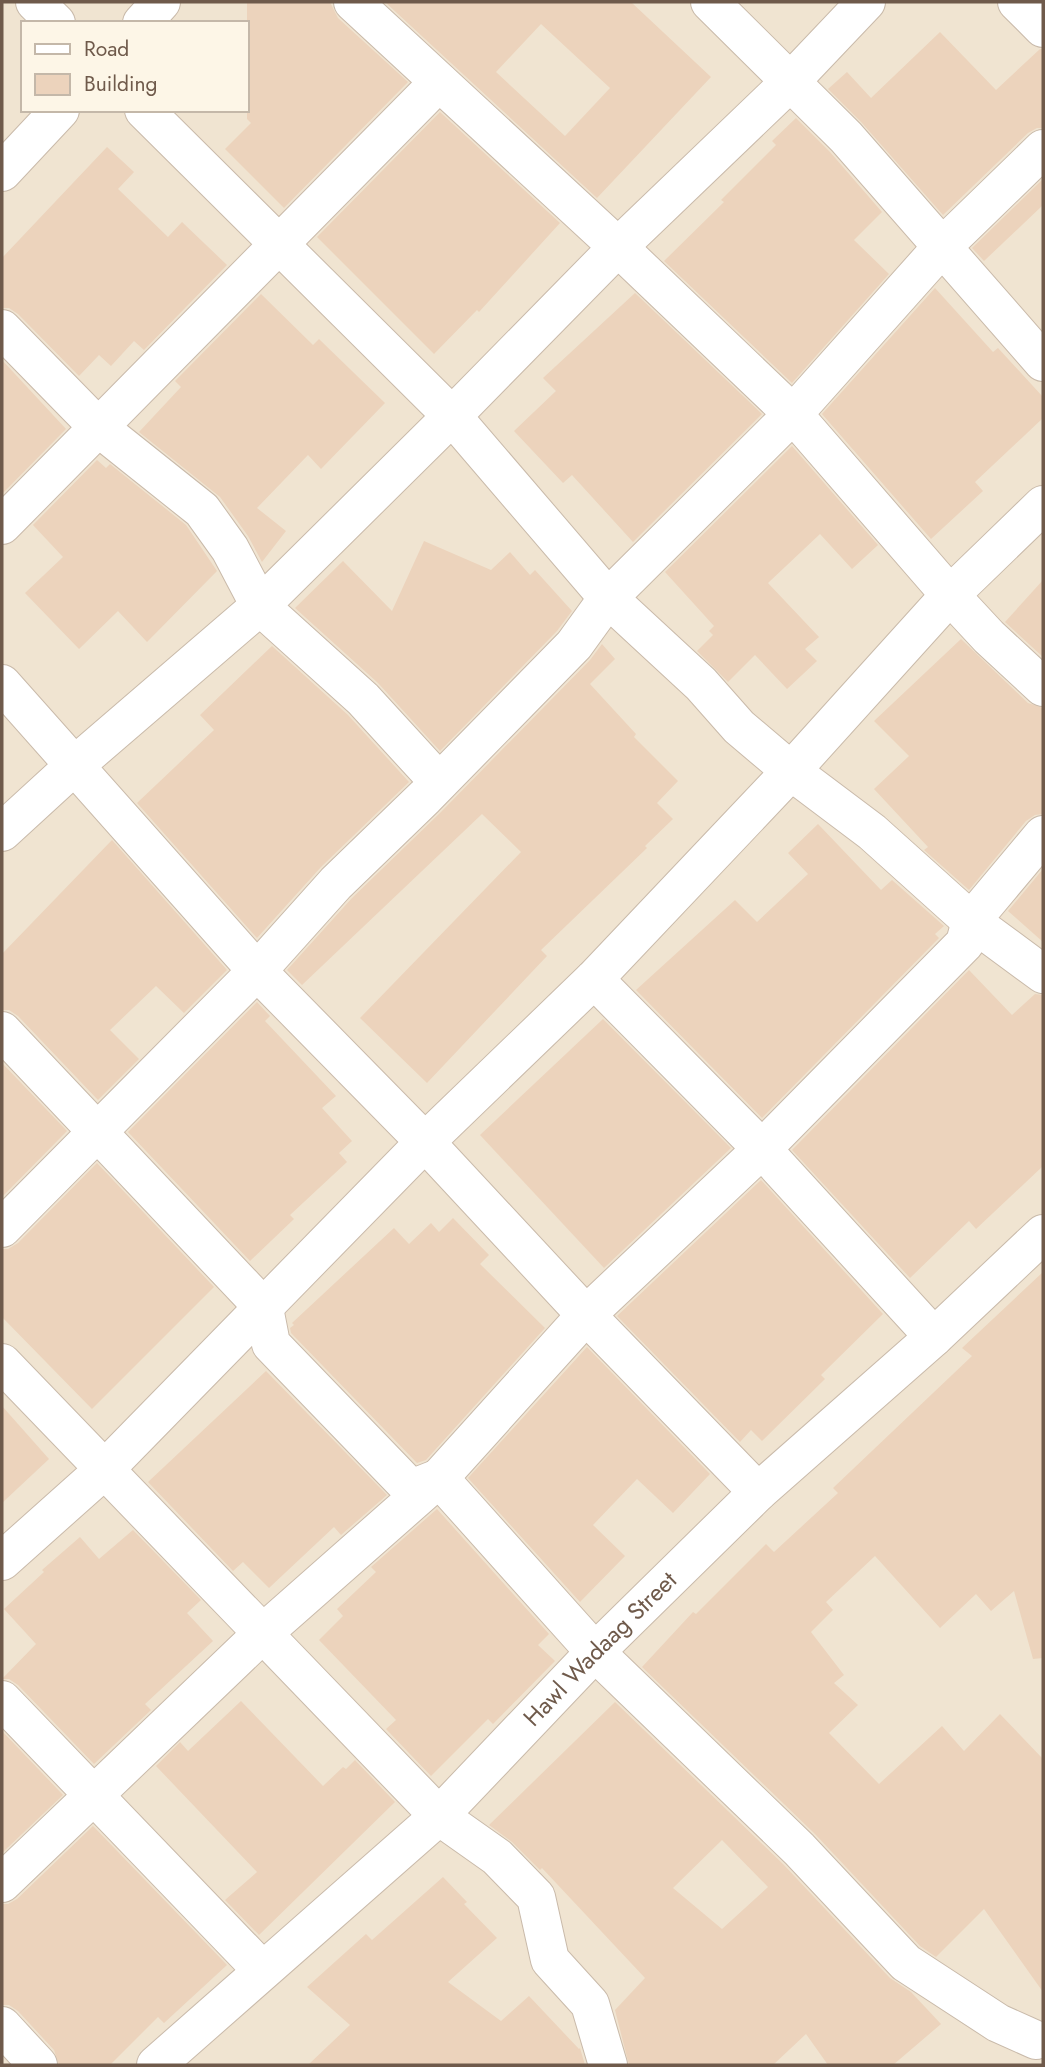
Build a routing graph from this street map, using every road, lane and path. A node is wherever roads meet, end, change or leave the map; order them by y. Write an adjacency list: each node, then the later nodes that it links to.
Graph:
1 (34, 2): 7 (street)
2 (161, 2): 8 (street)
3 (353, 2): 10 (street)
4 (710, 2): 11 (street)
5 (866, 2): 11 (street)
6 (1017, 2): 9 (street)
7 (54, 21)
8 (144, 21)
9 (1043, 28)
10 (439, 82): 16 (street); 17 (street)
11 (790, 82): 17 (street); 18 (street)
12 (58, 112): 15 (street)
13 (146, 112): 16 (street)
14 (1043, 149): 18 (street)
15 (2, 172)
16 (278, 244): 22 (street); 23 (street)
17 (618, 247): 21 (street); 22 (street)
18 (942, 247): 20 (street); 21 (street)
19 (2, 329): 23 (street)
20 (1043, 362)
21 (793, 414): 26 (street); 27 (street)
22 (452, 416): 27 (street); 28 (street)
23 (98, 427): 25 (street); 28 (street)
24 (1043, 505): 26 (street)
25 (2, 525)
26 (950, 595): 30 (street); 32 (street)
27 (608, 598): 32 (street); 33 (street)
28 (260, 606): 31 (street); 33 (street)
29 (2, 684): 31 (street)
30 (1043, 687)
31 (74, 766): 34 (street); 37 (street)
32 (792, 771): 36 (street); 39 (street)
33 (439, 782): 37 (street)
34 (2, 832)
35 (1043, 835): 36 (street)
36 (971, 921): 38 (street); 43 (street)
37 (257, 971): 41 (street); 42 (street)
38 (1043, 974)
39 (594, 979): 42 (street); 43 (street)
40 (2, 1031): 41 (street)
41 (99, 1132): 44 (street); 46 (street)
42 (425, 1142): 46 (street); 47 (street)
43 (762, 1149): 47 (street); 48 (street)
44 (2, 1228)
45 (1043, 1234): 48 (street, Hawl Wadaag Street)
46 (264, 1308): 50 (street); 51 (street)
47 (586, 1315): 51 (street); 52 (street)
48 (934, 1337): 52 (street, Hawl Wadaag Street)
49 (2, 1363): 50 (street)
50 (104, 1471): 53 (street); 54 (street)
51 (439, 1478): 54 (street); 55 (street)
52 (758, 1492): 55 (street, Hawl Wadaag Street)
53 (2, 1561)
54 (261, 1634): 57 (street); 58 (street)
55 (595, 1652): 58 (street, Hawl Wadaag Street); 62 (street)
56 (2, 1700): 57 (street)
57 (94, 1793): 59 (street); 60 (street)
58 (439, 1816): 60 (street, Hawl Wadaag Street); 65 (street)
59 (2, 1883)
60 (262, 1970): 64 (street, Hawl Wadaag Street)
61 (2, 2026): 63 (street)
62 (1036, 2040)
63 (37, 2065)
64 (156, 2065)
65 (608, 2065)

